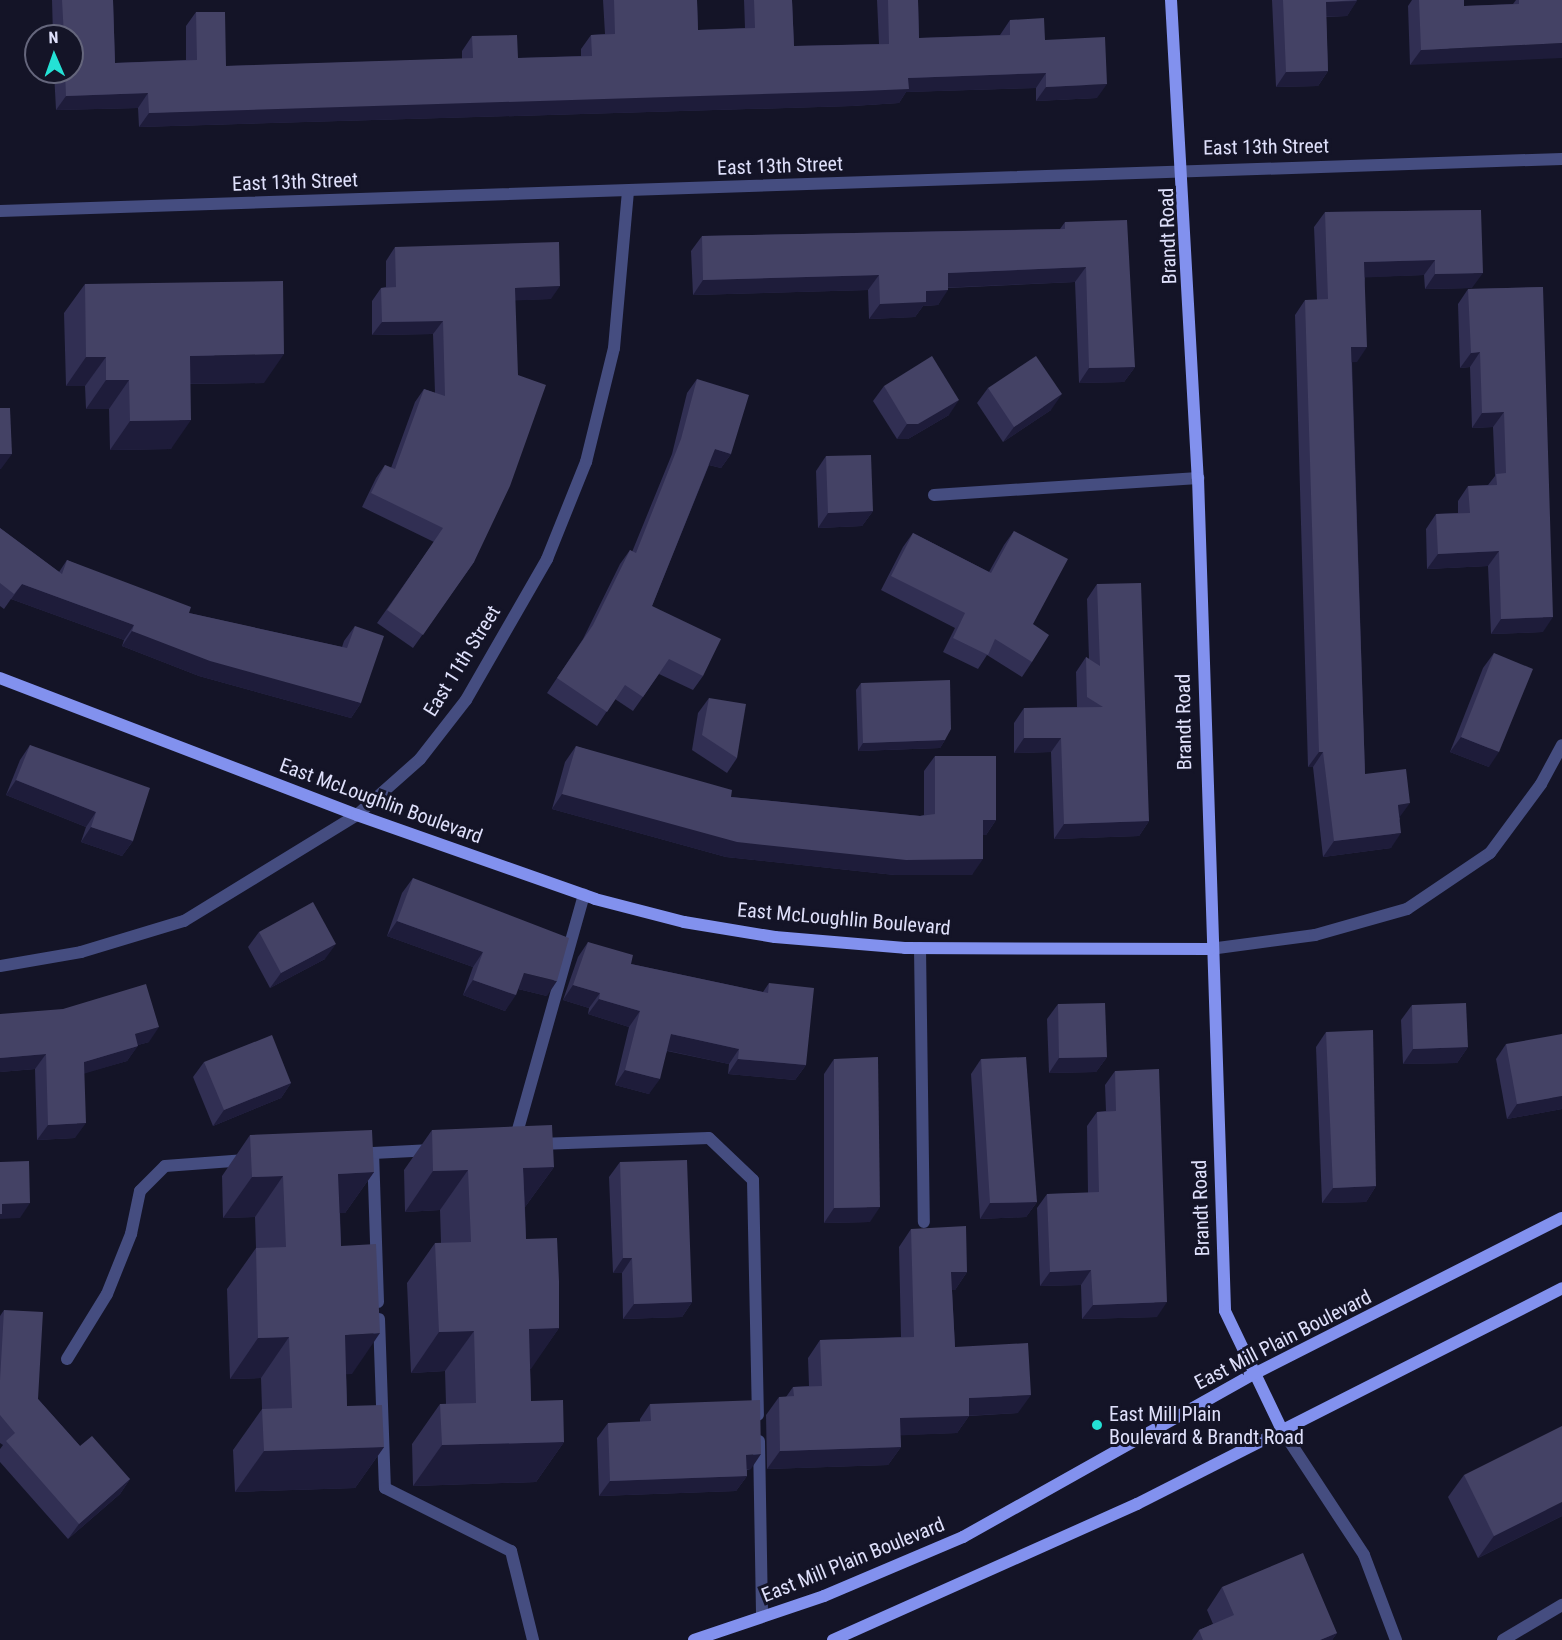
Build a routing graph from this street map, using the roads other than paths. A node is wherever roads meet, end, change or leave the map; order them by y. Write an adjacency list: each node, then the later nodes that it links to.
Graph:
1 (1171, 0): 3 (street, Brandt Road)
2 (1562, 159): 3 (street, East 13th Street)
3 (1184, 168): 4 (street, East 13th Street); 6 (street, Brandt Road)
4 (628, 192): 5 (street, East 13th Street); 10 (street, East 11th Street)
5 (0, 211)
6 (1198, 478): 7 (street); 13 (street, Brandt Road)
7 (934, 495)
8 (0, 678): 10 (street, East McLoughlin Boulevard)
9 (1562, 745): 13 (street, East McLoughlin Boulevard)
10 (357, 815): 11 (street, East McLoughlin Boulevard); 14 (street, East 11th Street)
11 (584, 895): 12 (street, East McLoughlin Boulevard); 24 (street)
12 (920, 948): 13 (street, East McLoughlin Boulevard); 18 (street)
13 (1210, 949): 21 (street, Brandt Road)
14 (0, 966)
15 (443, 1149): 25 (street)
16 (263, 1159): 20 (street)
17 (1562, 1218): 21 (street, East Mill Plain Boulevard)
18 (924, 1222)
19 (1562, 1288): 22 (street)
20 (67, 1359)
21 (1252, 1375): 22 (street, Brandt Road); 24 (street, East Mill Plain Boulevard)
22 (1282, 1430): 27 (street); 28 (street)
23 (1562, 1605): 29 (street)
24 (762, 1617): 26 (street, East Mill Plain Boulevard)
25 (533, 1640)
26 (694, 1640)
27 (833, 1640)
28 (1396, 1640)
29 (1503, 1640)

